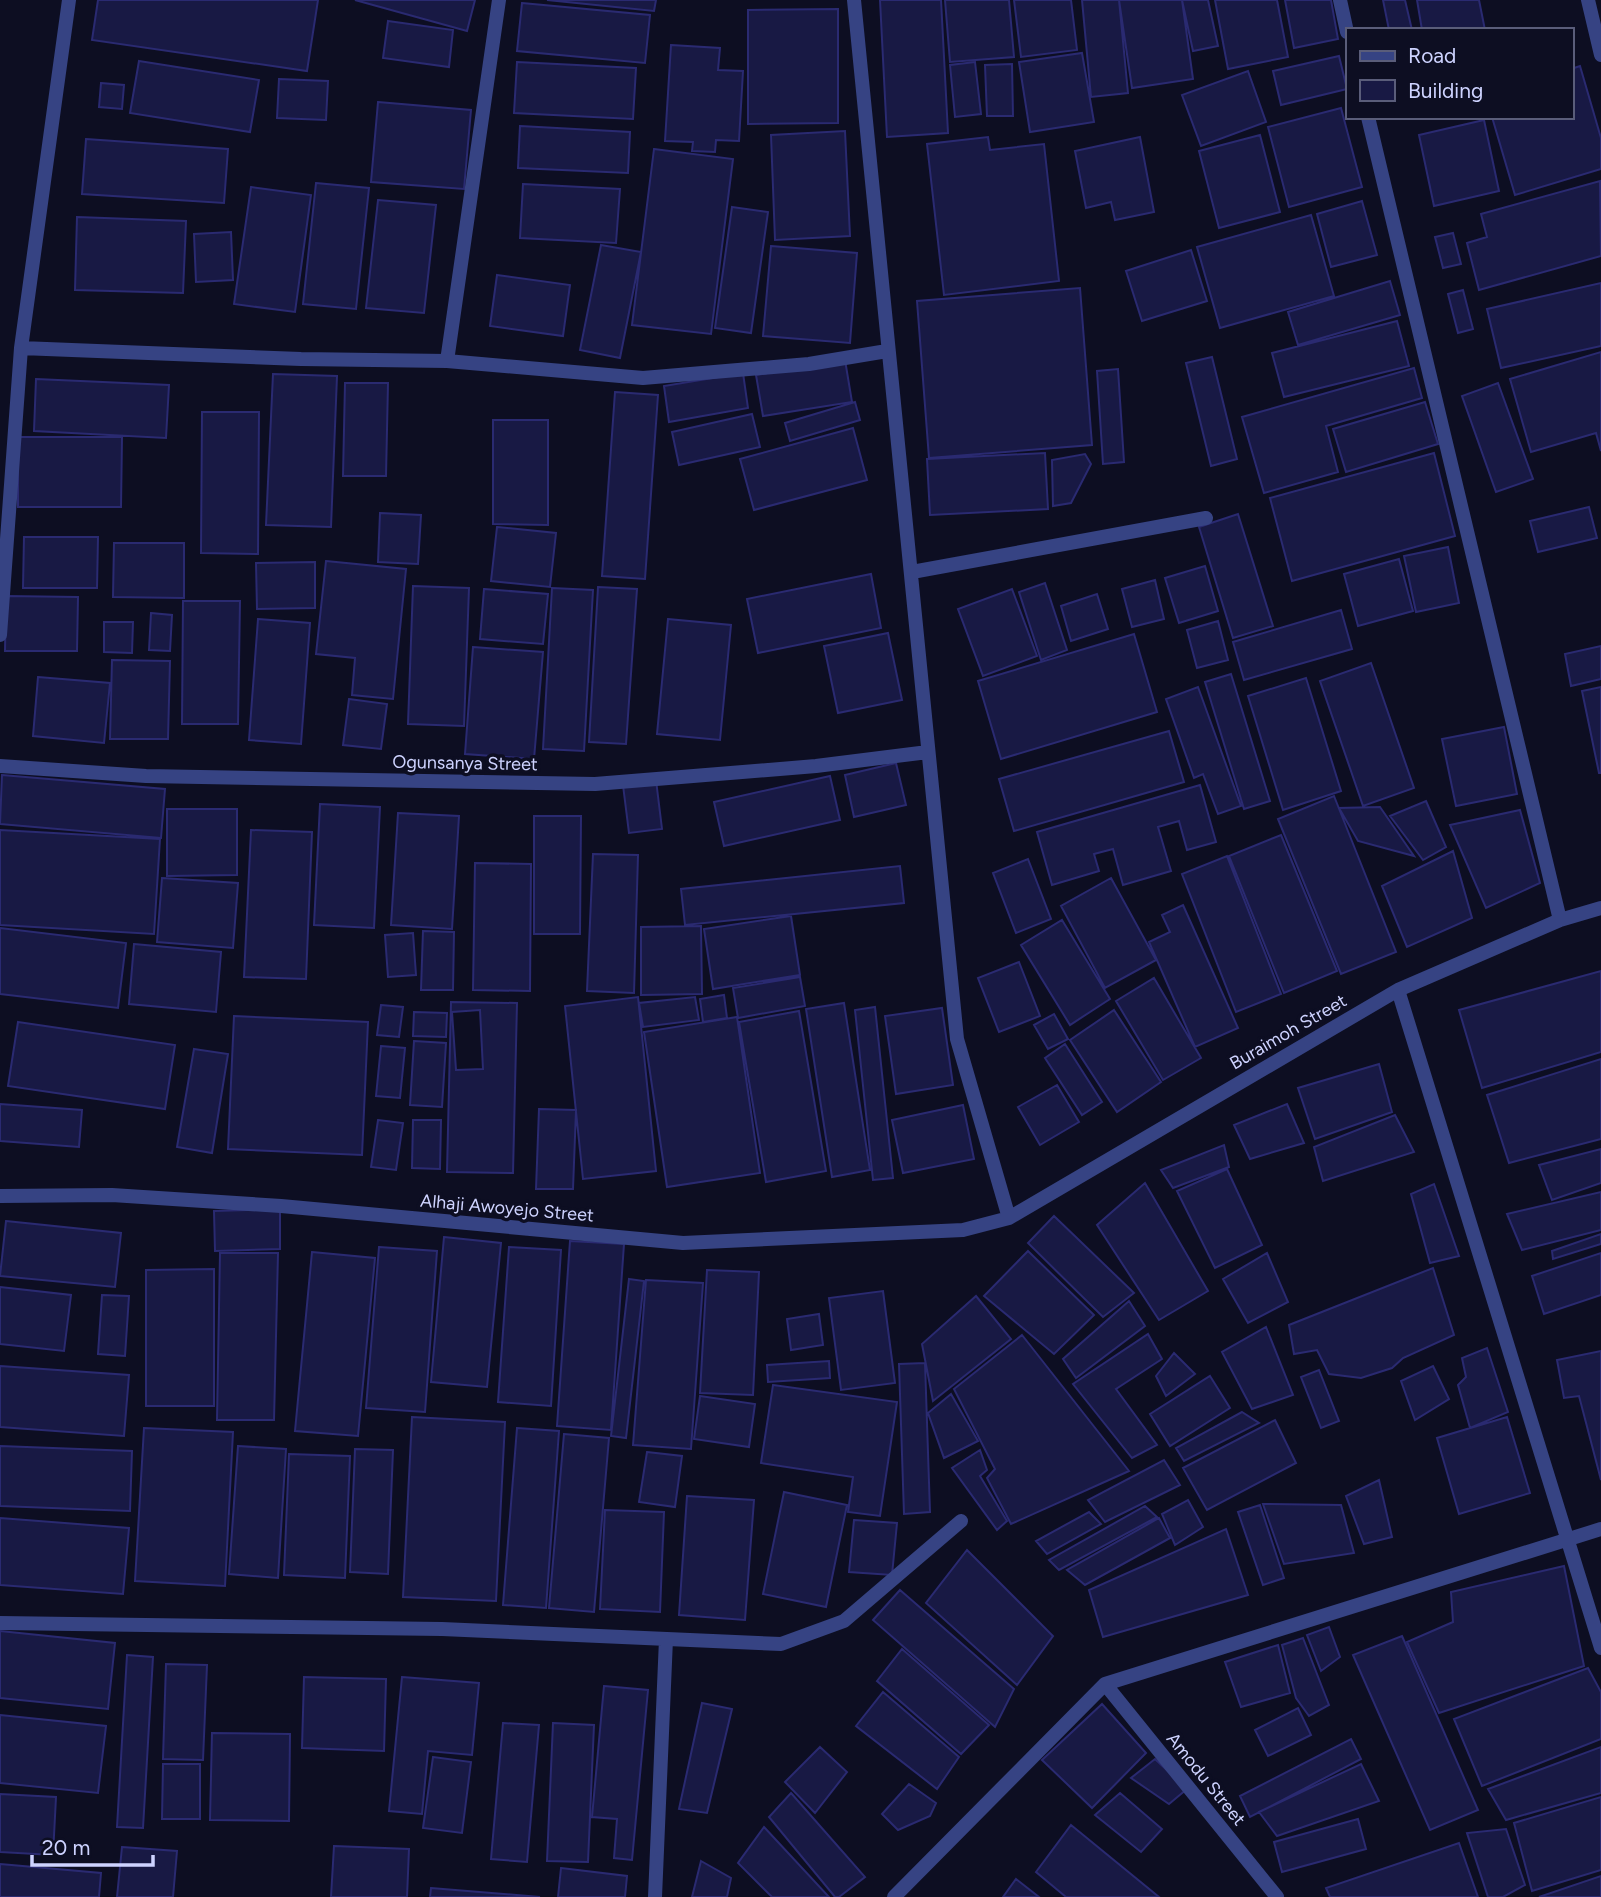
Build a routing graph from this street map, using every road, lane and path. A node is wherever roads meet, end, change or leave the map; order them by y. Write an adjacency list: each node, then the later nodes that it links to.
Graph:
1 (69, 0): 9 (street)
2 (499, 0): 11 (street)
3 (854, 0): 10 (street)
4 (1340, 0): 6 (street)
5 (1588, 0): 7 (street)
6 (1346, 28)
7 (1601, 55)
8 (1368, 119): 18 (street)
9 (21, 348): 11 (street); 14 (street)
10 (887, 351): 11 (street); 13 (street)
11 (447, 361)
12 (1206, 518): 13 (street)
13 (912, 572): 15 (street)
14 (0, 635)
15 (928, 752): 16 (street, Ogunsanya Street); 21 (street)
16 (0, 766)
17 (1601, 908): 18 (street, Buraimoh Street)
18 (1560, 920): 19 (street, Buraimoh Street)
19 (1398, 990): 21 (street, Buraimoh Street); 24 (street)
20 (0, 1196): 21 (street, Alhaji Awoyejo Street)
21 (1009, 1218)
22 (961, 1521): 26 (street)
23 (1601, 1529): 24 (street)
24 (1569, 1540): 27 (street); 28 (street)
25 (0, 1623): 26 (street)
26 (666, 1639): 29 (street)
27 (1601, 1648)
28 (1105, 1684): 30 (street); 31 (street, Amodu Street)
29 (655, 1897)
30 (894, 1897)
31 (1277, 1897)

